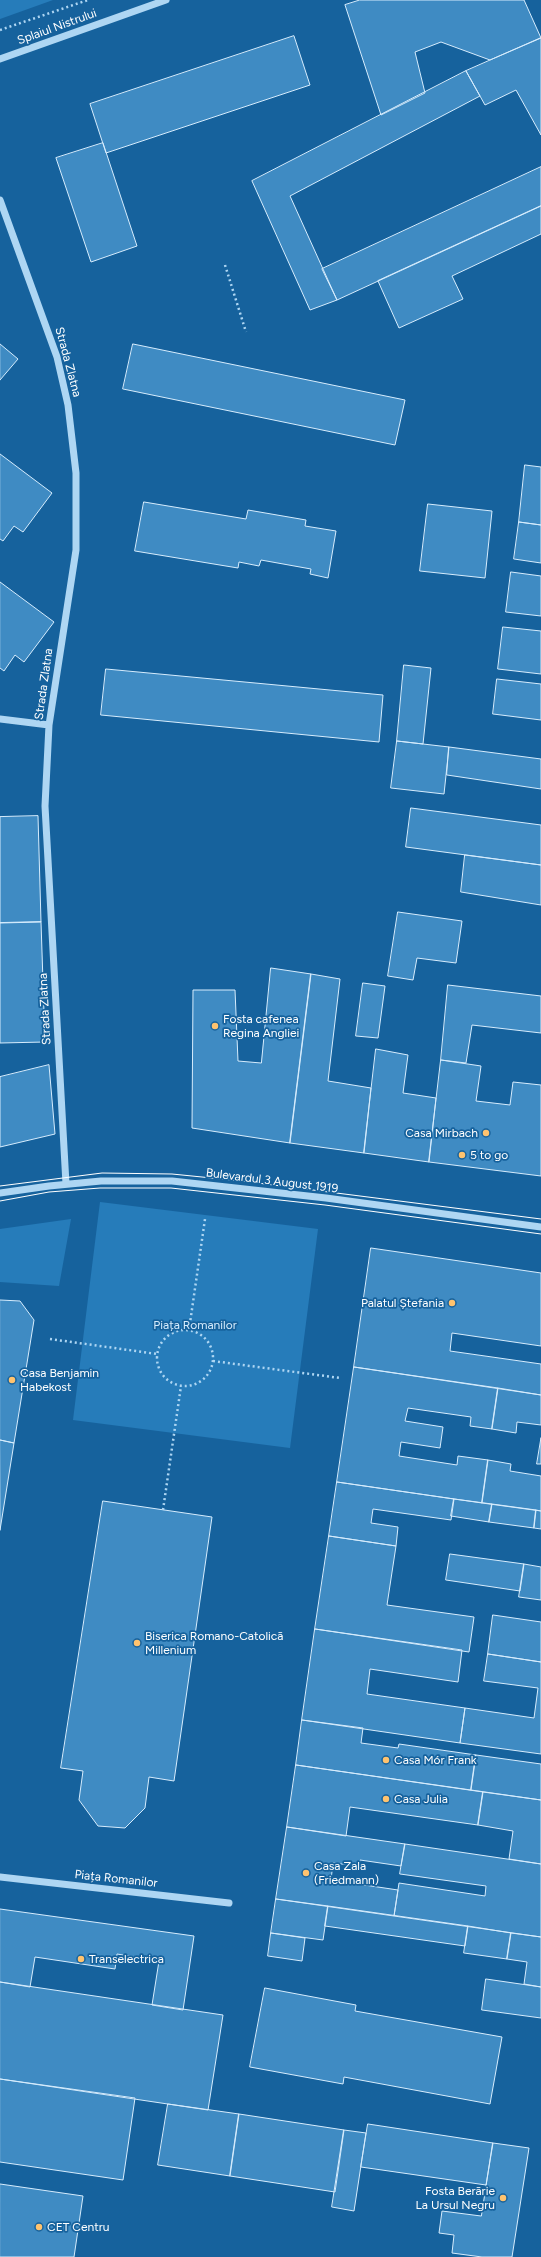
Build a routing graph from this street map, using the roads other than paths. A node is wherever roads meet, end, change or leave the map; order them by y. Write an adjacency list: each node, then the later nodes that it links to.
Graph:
1 (166, 0): 2 (street, Splaiul Nistrului)
2 (0, 59)
3 (0, 200): 5 (street, Strada Zlatna)
4 (0, 719): 5 (street)
5 (49, 726): 6 (street, Strada Zlatna)
6 (66, 1184): 7 (street, Bulevardul 3 August 1919); 8 (street, Bulevardul 3 August 1919)
7 (0, 1194)
8 (541, 1227)
9 (0, 1877): 10 (street, Piața Romanilor)
10 (229, 1903)

